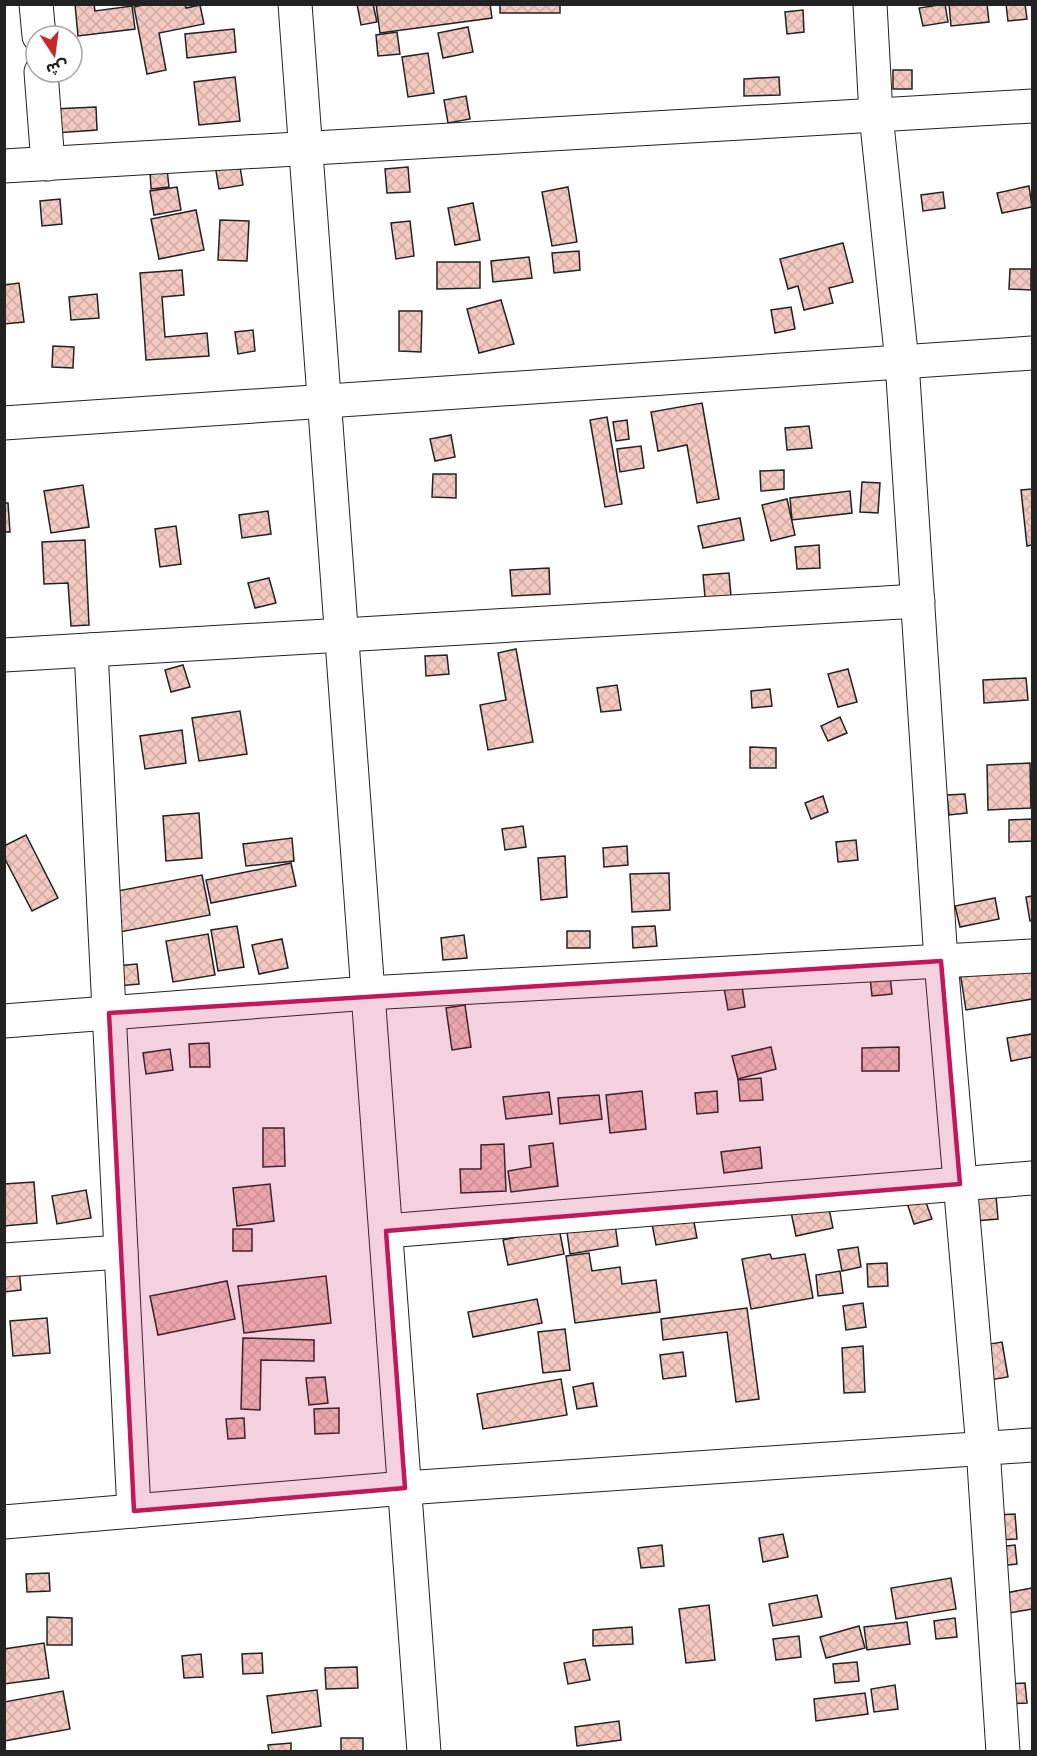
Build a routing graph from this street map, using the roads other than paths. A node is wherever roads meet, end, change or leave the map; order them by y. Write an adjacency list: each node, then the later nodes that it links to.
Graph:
1 (36, 4): 4 (street)
2 (295, 4): 8 (street)
3 (870, 4): 7 (street)
4 (38, 24)
5 (42, 84): 9 (street)
6 (1032, 106): 7 (street)
7 (876, 115): 8 (street); 12 (street)
8 (306, 149): 9 (street); 13 (street)
9 (48, 164): 10 (street)
10 (4, 166)
11 (1032, 353): 12 (street)
12 (902, 362): 13 (street); 15 (street)
13 (324, 400): 14 (street); 16 (street)
14 (4, 423)
15 (918, 601): 16 (street); 20 (street)
16 (342, 635): 17 (street); 21 (street)
17 (91, 650): 18 (street); 22 (street)
18 (4, 655)
19 (1032, 956): 20 (street)
20 (941, 961): 21 (street); 25 (street)
21 (368, 993): 22 (street); 26 (street)
22 (109, 1013): 23 (street); 27 (street)
23 (4, 1021)
24 (1032, 1178): 25 (street)
25 (960, 1184): 26 (street); 30 (street)
26 (386, 1231): 31 (street)
27 (121, 1252): 28 (street); 32 (street)
28 (4, 1260)
29 (1032, 1445): 30 (street)
30 (983, 1448): 31 (street); 35 (street)
31 (405, 1488): 32 (street); 34 (street)
32 (134, 1511): 33 (street)
33 (4, 1522)
34 (424, 1752)
35 (1003, 1752)

